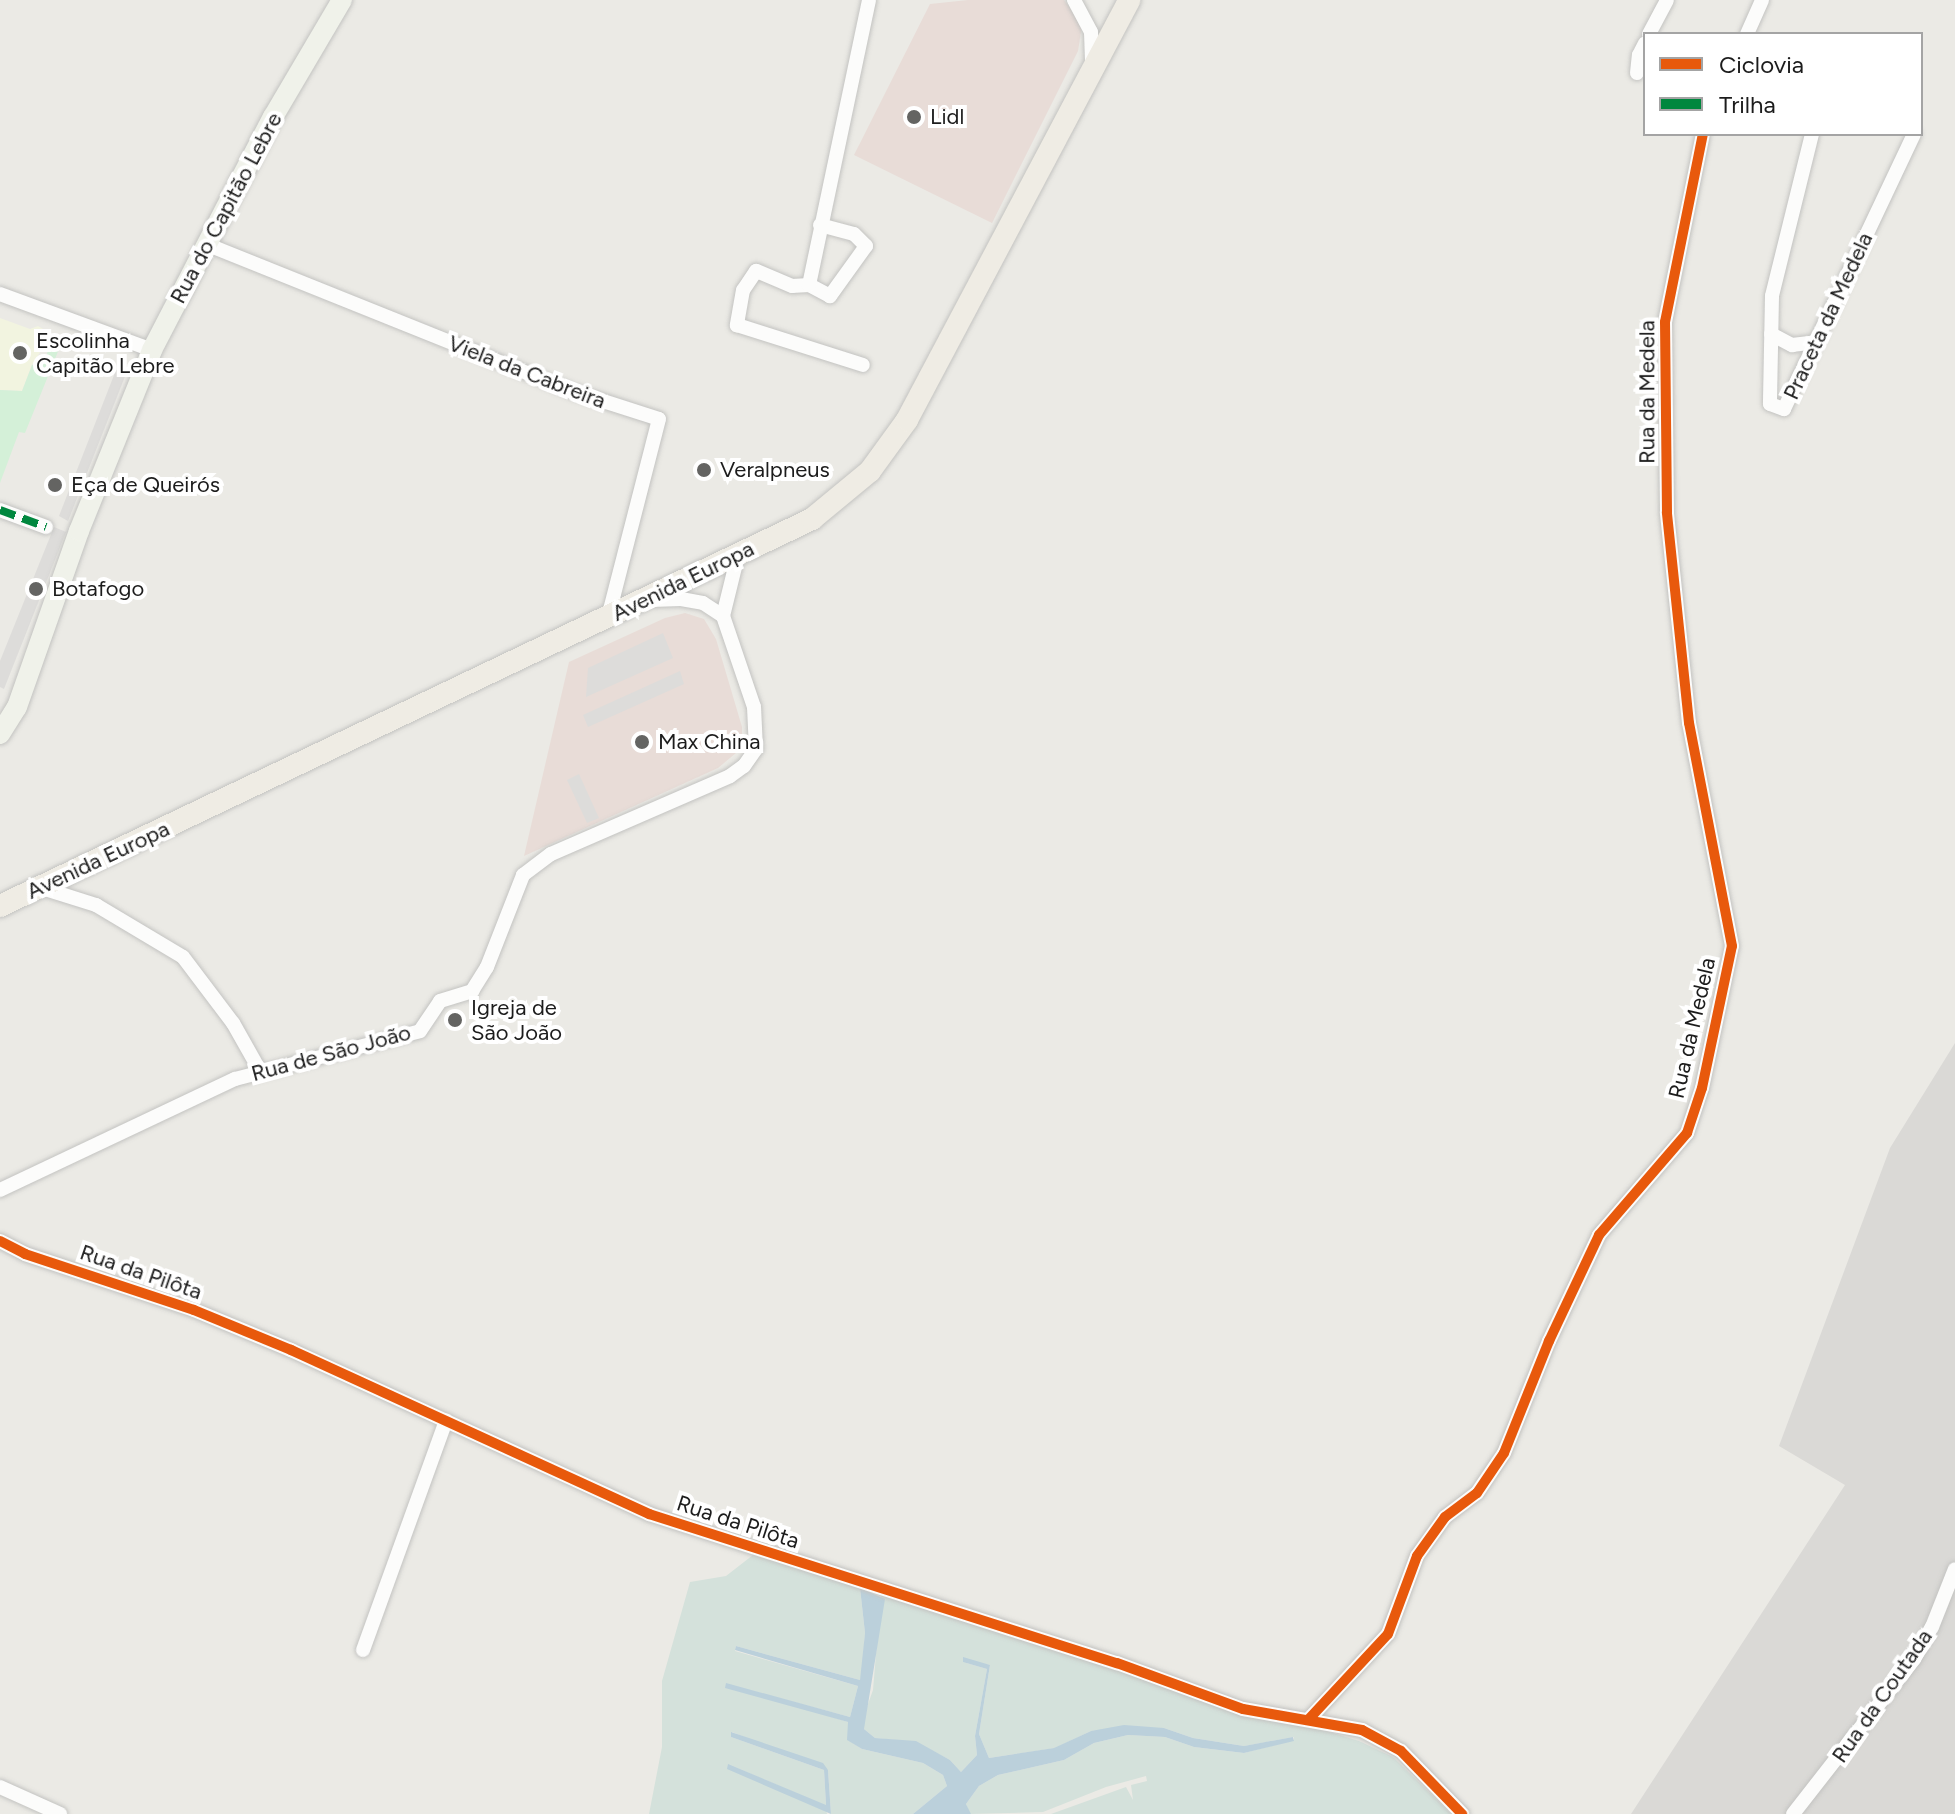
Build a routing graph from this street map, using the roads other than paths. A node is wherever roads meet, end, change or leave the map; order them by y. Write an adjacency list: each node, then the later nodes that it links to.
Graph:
1 (342, 0): 16 (main road, Rua do Capitão Lebre)
2 (869, 0): 15 (street)
3 (1074, 0): 10 (street)
4 (1667, 0): 8 (street)
5 (1762, 0): 7 (street)
6 (1122, 1): 10 (main road, Avenida Europa)
7 (1754, 31)
8 (1650, 32)
9 (1643, 47): 11 (street)
10 (1092, 65): 25 (main road, Avenida Europa)
11 (1637, 73)
12 (1703, 136): 38 (street, Rua da Medela)
13 (1812, 136): 19 (street, Praceta da Medela)
14 (1913, 136): 20 (street, Praceta da Medela)
15 (820, 225): 17 (street); 17 (street)
16 (206, 244): 21 (main road, Rua do Capitão Lebre); 28 (street, Viela da Cabreira)
17 (809, 285): 22 (street)
18 (0, 294): 21 (street)
19 (1771, 334): 20 (street); 20 (street, Praceta da Medela)
20 (1816, 342)
21 (152, 350): 29 (main road, Rua do Capitão Lebre)
22 (863, 365)
23 (0, 510): 24 (street)
24 (46, 527)
25 (738, 555): 26 (main road, Avenida Europa); 27 (street)
26 (642, 601): 27 (street); 28 (main road, Avenida Europa)
27 (723, 616): 32 (street, Rua de São João)
28 (608, 617): 30 (main road, Avenida Europa)
29 (0, 734)
30 (42, 888): 31 (main road, Avenida Europa); 32 (street)
31 (0, 906)
32 (260, 1071): 33 (street, Rua de São João)
33 (0, 1190)
34 (0, 1241): 35 (street, Rua da Pilôta)
35 (446, 1421): 37 (street); 38 (street, Rua da Pilôta)
36 (1955, 1569): 42 (street, Rua da Coutada)
37 (363, 1650)
38 (1308, 1720): 41 (street, Rua da Pilôta)
39 (0, 1787): 40 (street)
40 (60, 1814)
41 (1462, 1814)
42 (1793, 1814)

